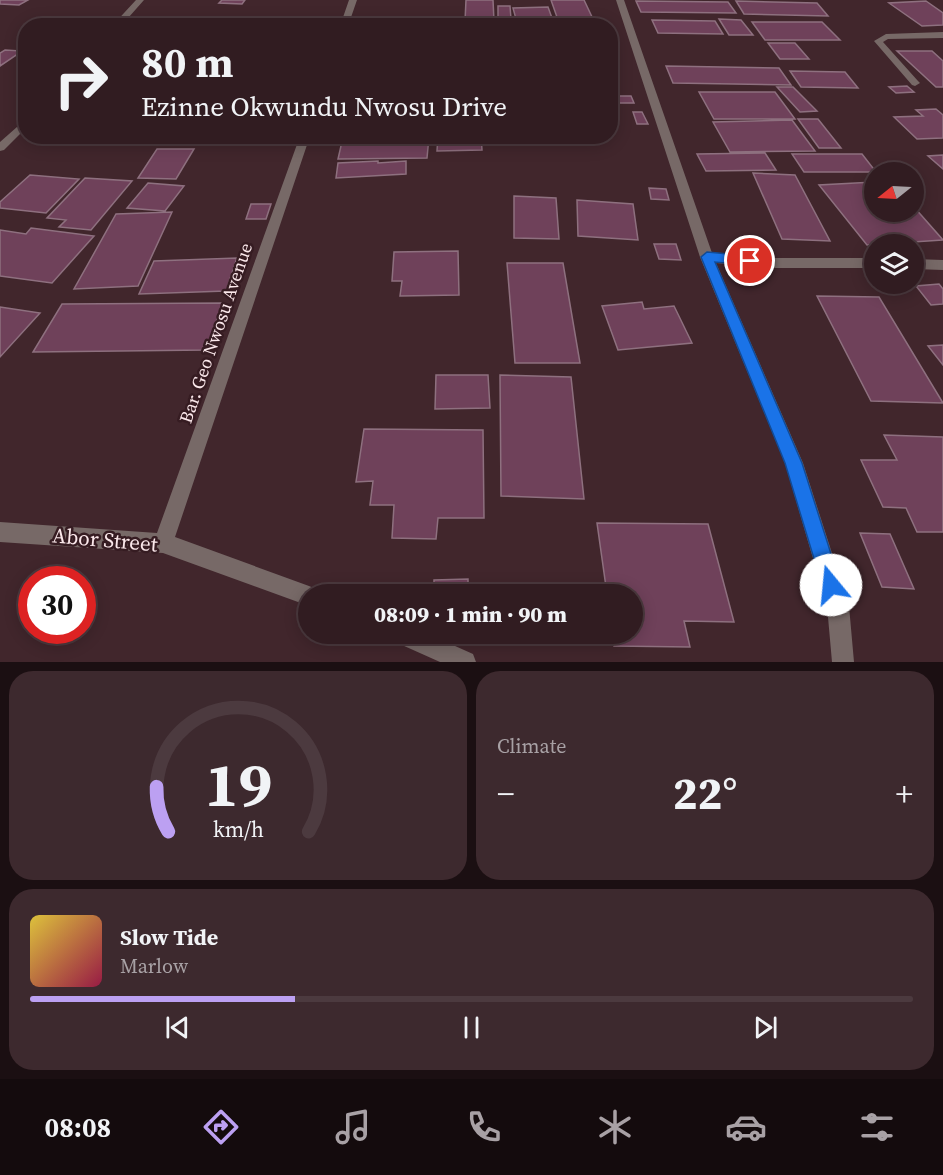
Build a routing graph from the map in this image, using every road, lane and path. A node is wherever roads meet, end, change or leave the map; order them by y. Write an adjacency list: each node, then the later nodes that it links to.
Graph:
1 (140, 0): 4 (street)
2 (353, 0): 5 (street)
3 (620, 0): 11 (street)
4 (123, 18)
5 (347, 18)
6 (943, 35): 7 (street)
7 (915, 83)
8 (18, 130): 10 (street)
9 (302, 144): 16 (street, Bar. Geo Nwosu Avenue)
10 (0, 148)
11 (707, 257): 12 (street); 20 (street)
12 (864, 263)
13 (924, 264): 14 (street)
14 (943, 265)
15 (0, 532): 16 (street, Abor Street)
16 (163, 543): 17 (street, Abor Street)
17 (298, 592)
18 (425, 644): 19 (street)
19 (465, 662)
20 (843, 662)

